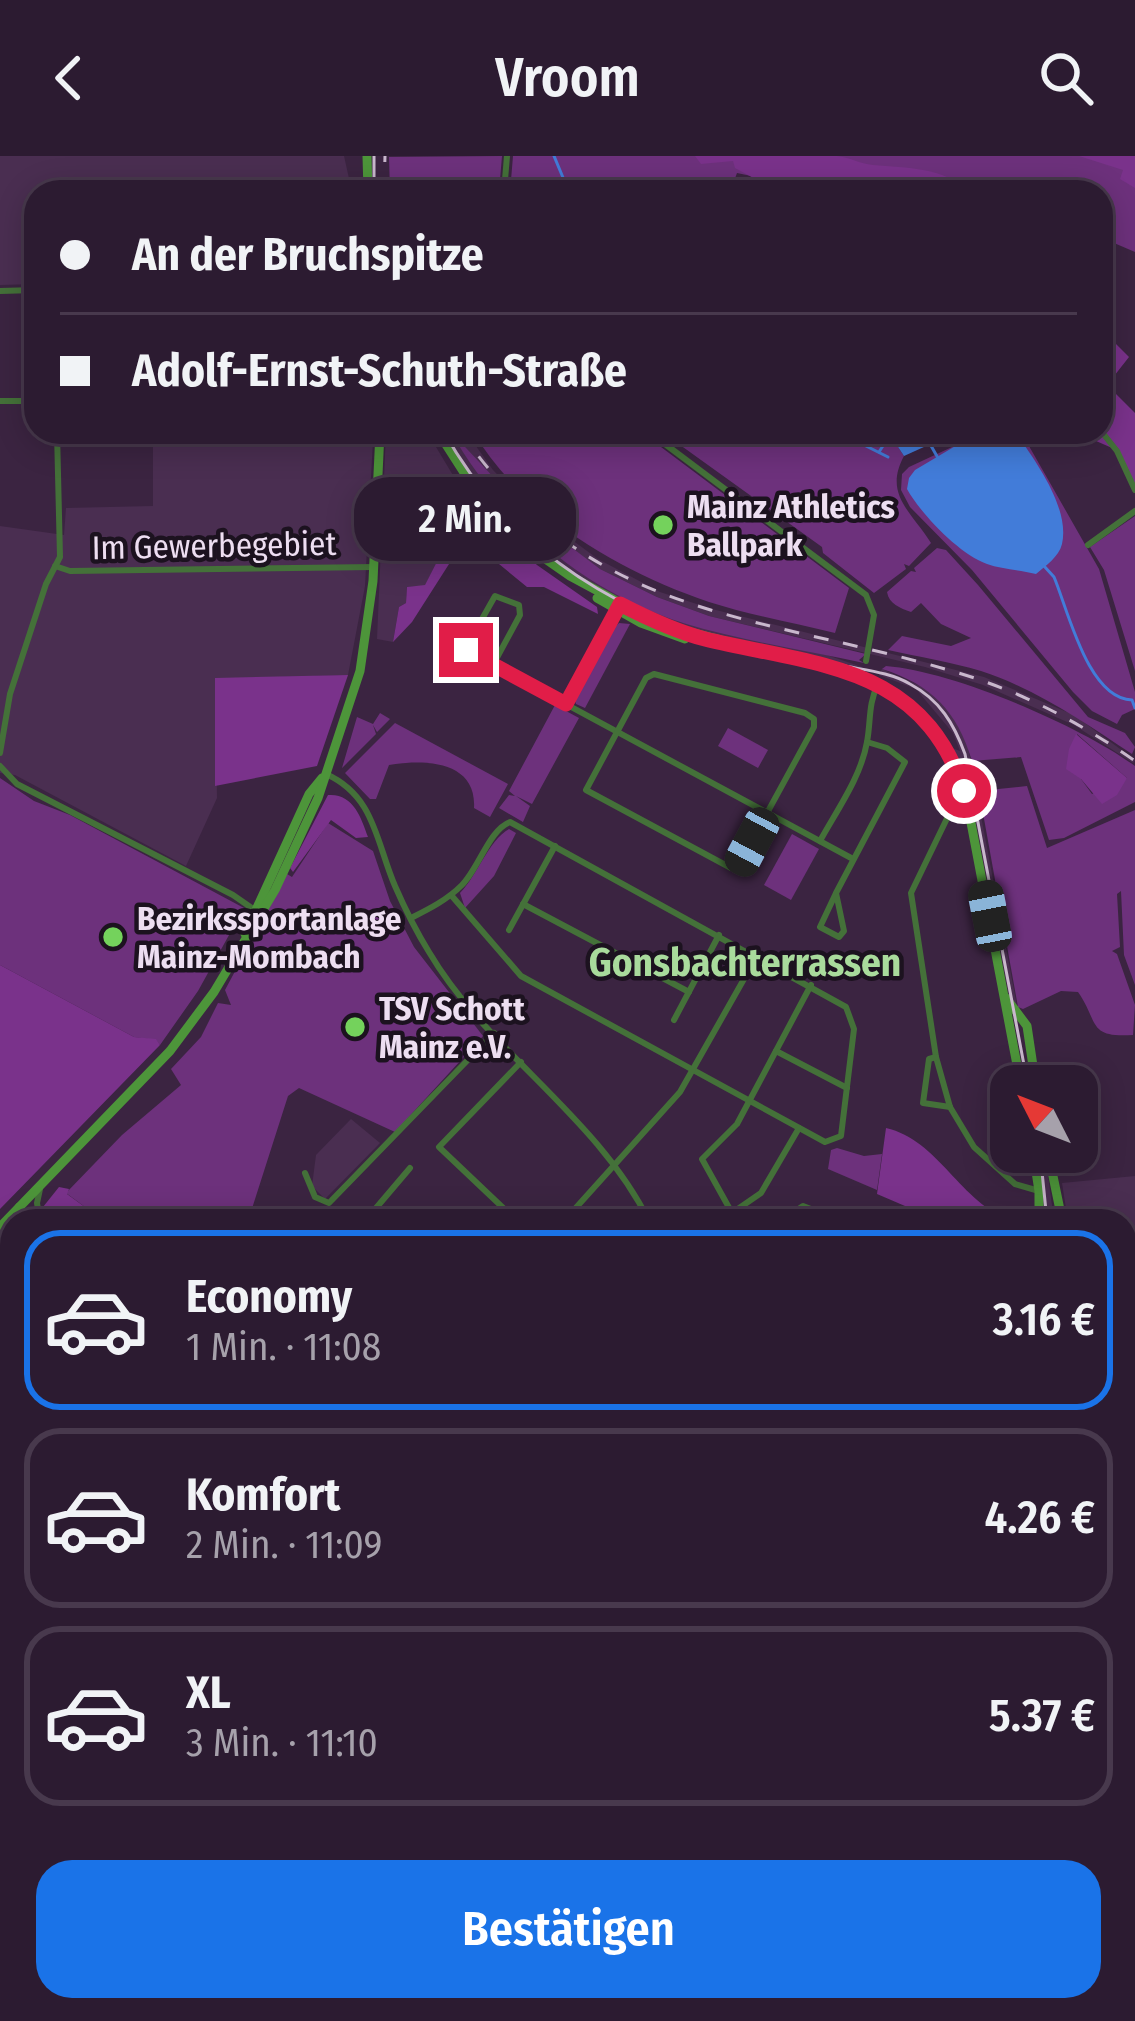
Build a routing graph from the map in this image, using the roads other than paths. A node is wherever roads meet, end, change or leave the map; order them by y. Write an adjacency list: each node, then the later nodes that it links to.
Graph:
1 (57, 444): 9 (street)
2 (379, 444): 10 (main road)
3 (446, 444): 11 (main road)
4 (665, 444): 14 (street)
5 (1111, 444): 6 (street)
6 (1135, 490)
7 (1135, 511): 8 (street)
8 (1088, 545)
9 (55, 566): 10 (street, Im Gewerbegebiet); 20 (street)
10 (374, 567): 22 (main road)
11 (618, 607): 16 (main road); 17 (street)
12 (447, 640): 13 (street)
13 (465, 649): 15 (street); 15 (street)
14 (866, 661)
15 (493, 664): 17 (street)
16 (874, 683): 19 (street); 23 (main road)
17 (566, 704): 18 (street)
18 (618, 732): 24 (street); 24 (street); 24 (street)
19 (867, 742): 27 (street); 29 (street)
20 (0, 753)
21 (0, 766): 33 (street)
22 (326, 774): 33 (main road); 34 (street)
23 (966, 797): 25 (street); 26 (main road)
24 (767, 813): 27 (street)
25 (950, 815): 26 (street); 46 (street)
26 (971, 816): 40 (main road)
27 (820, 841): 29 (street)
28 (555, 846): 31 (street); 32 (street); 36 (street)
29 (853, 859): 30 (street)
30 (836, 893): 30 (street)
31 (451, 895): 34 (street); 50 (street)
32 (524, 904): 35 (street); 39 (street)
33 (260, 907): 60 (main road)
34 (411, 918): 44 (street)
35 (509, 930)
36 (719, 935): 37 (street); 39 (street)
37 (757, 956): 38 (street); 50 (street)
38 (811, 986): 45 (street); 51 (street)
39 (688, 992): 41 (street)
40 (1006, 998): 42 (main road); 43 (main road)
41 (674, 1020)
42 (1027, 1026): 43 (main road); 49 (main road)
43 (1012, 1031): 48 (main road)
44 (494, 1033): 47 (street); 57 (street)
45 (776, 1052): 51 (street); 52 (street)
46 (936, 1057): 53 (street); 53 (street)
47 (521, 1062): 55 (street); 67 (street)
48 (1018, 1065)
49 (1033, 1065)
50 (694, 1071): 52 (street); 55 (street)
51 (847, 1088): 54 (street)
52 (748, 1101): 54 (street); 70 (street)
53 (950, 1107): 61 (street)
54 (799, 1128): 71 (street)
55 (615, 1165): 68 (street); 69 (street)
56 (410, 1168): 66 (street)
57 (305, 1173)
58 (1036, 1173): 61 (main road)
59 (1051, 1173): 73 (main road)
60 (42, 1181): 62 (main road); 65 (street)
61 (1039, 1191): 72 (main road)
62 (18, 1206): 63 (main road); 64 (street)
63 (16, 1209)
64 (22, 1209)
65 (37, 1209)
66 (375, 1209)
67 (504, 1209)
68 (575, 1209)
69 (642, 1209)
70 (730, 1209)
71 (738, 1209)
72 (1039, 1209)
73 (1056, 1209)

